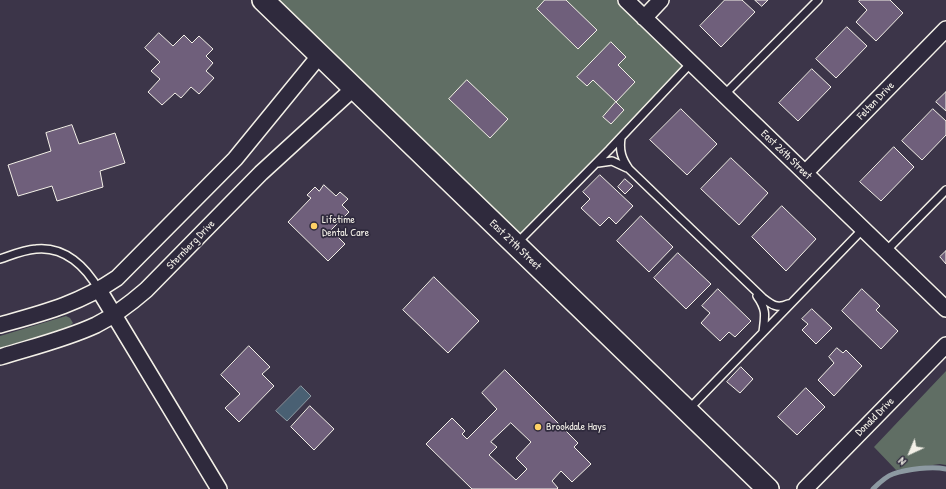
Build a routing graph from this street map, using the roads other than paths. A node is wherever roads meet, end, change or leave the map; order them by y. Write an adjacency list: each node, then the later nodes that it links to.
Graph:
1 (263, 0): 7 (main road, East 27th Street)
2 (626, 0): 5 (street, East 26th Street)
3 (661, 0): 5 (street)
4 (818, 0): 10 (lane)
5 (644, 18): 8 (street, East 26th Street)
6 (946, 29): 14 (street, Felten Drive)
7 (320, 55): 9 (main road, East 27th Street); 21 (street)
8 (691, 63): 10 (street, East 26th Street); 11 (lane)
9 (354, 88): 17 (main road, East 27th Street); 24 (street, Sternberg Drive)
10 (724, 95): 14 (street, East 26th Street)
11 (621, 138): 12 (lane); 13 (lane)
12 (596, 164): 13 (lane); 17 (lane)
13 (629, 169): 20 (lane)
14 (805, 173): 16 (street, East 26th Street)
15 (946, 190): 18 (lane)
16 (864, 229): 18 (street, East 26th Street); 22 (lane)
17 (516, 245): 29 (main road, East 27th Street)
18 (886, 251): 23 (street, East 26th Street)
19 (0, 259): 21 (lane)
20 (749, 285): 22 (lane); 26 (lane)
21 (99, 290): 24 (street); 25 (street)
22 (790, 304): 26 (lane)
23 (946, 309)
24 (114, 314): 28 (street, Sternberg Drive); 30 (street)
25 (0, 325)
26 (763, 332): 29 (lane)
27 (946, 345): 32 (street, Donald Drive)
28 (0, 357)
29 (687, 411): 31 (main road, East 27th Street)
30 (219, 489)
31 (768, 489)
32 (805, 489)

